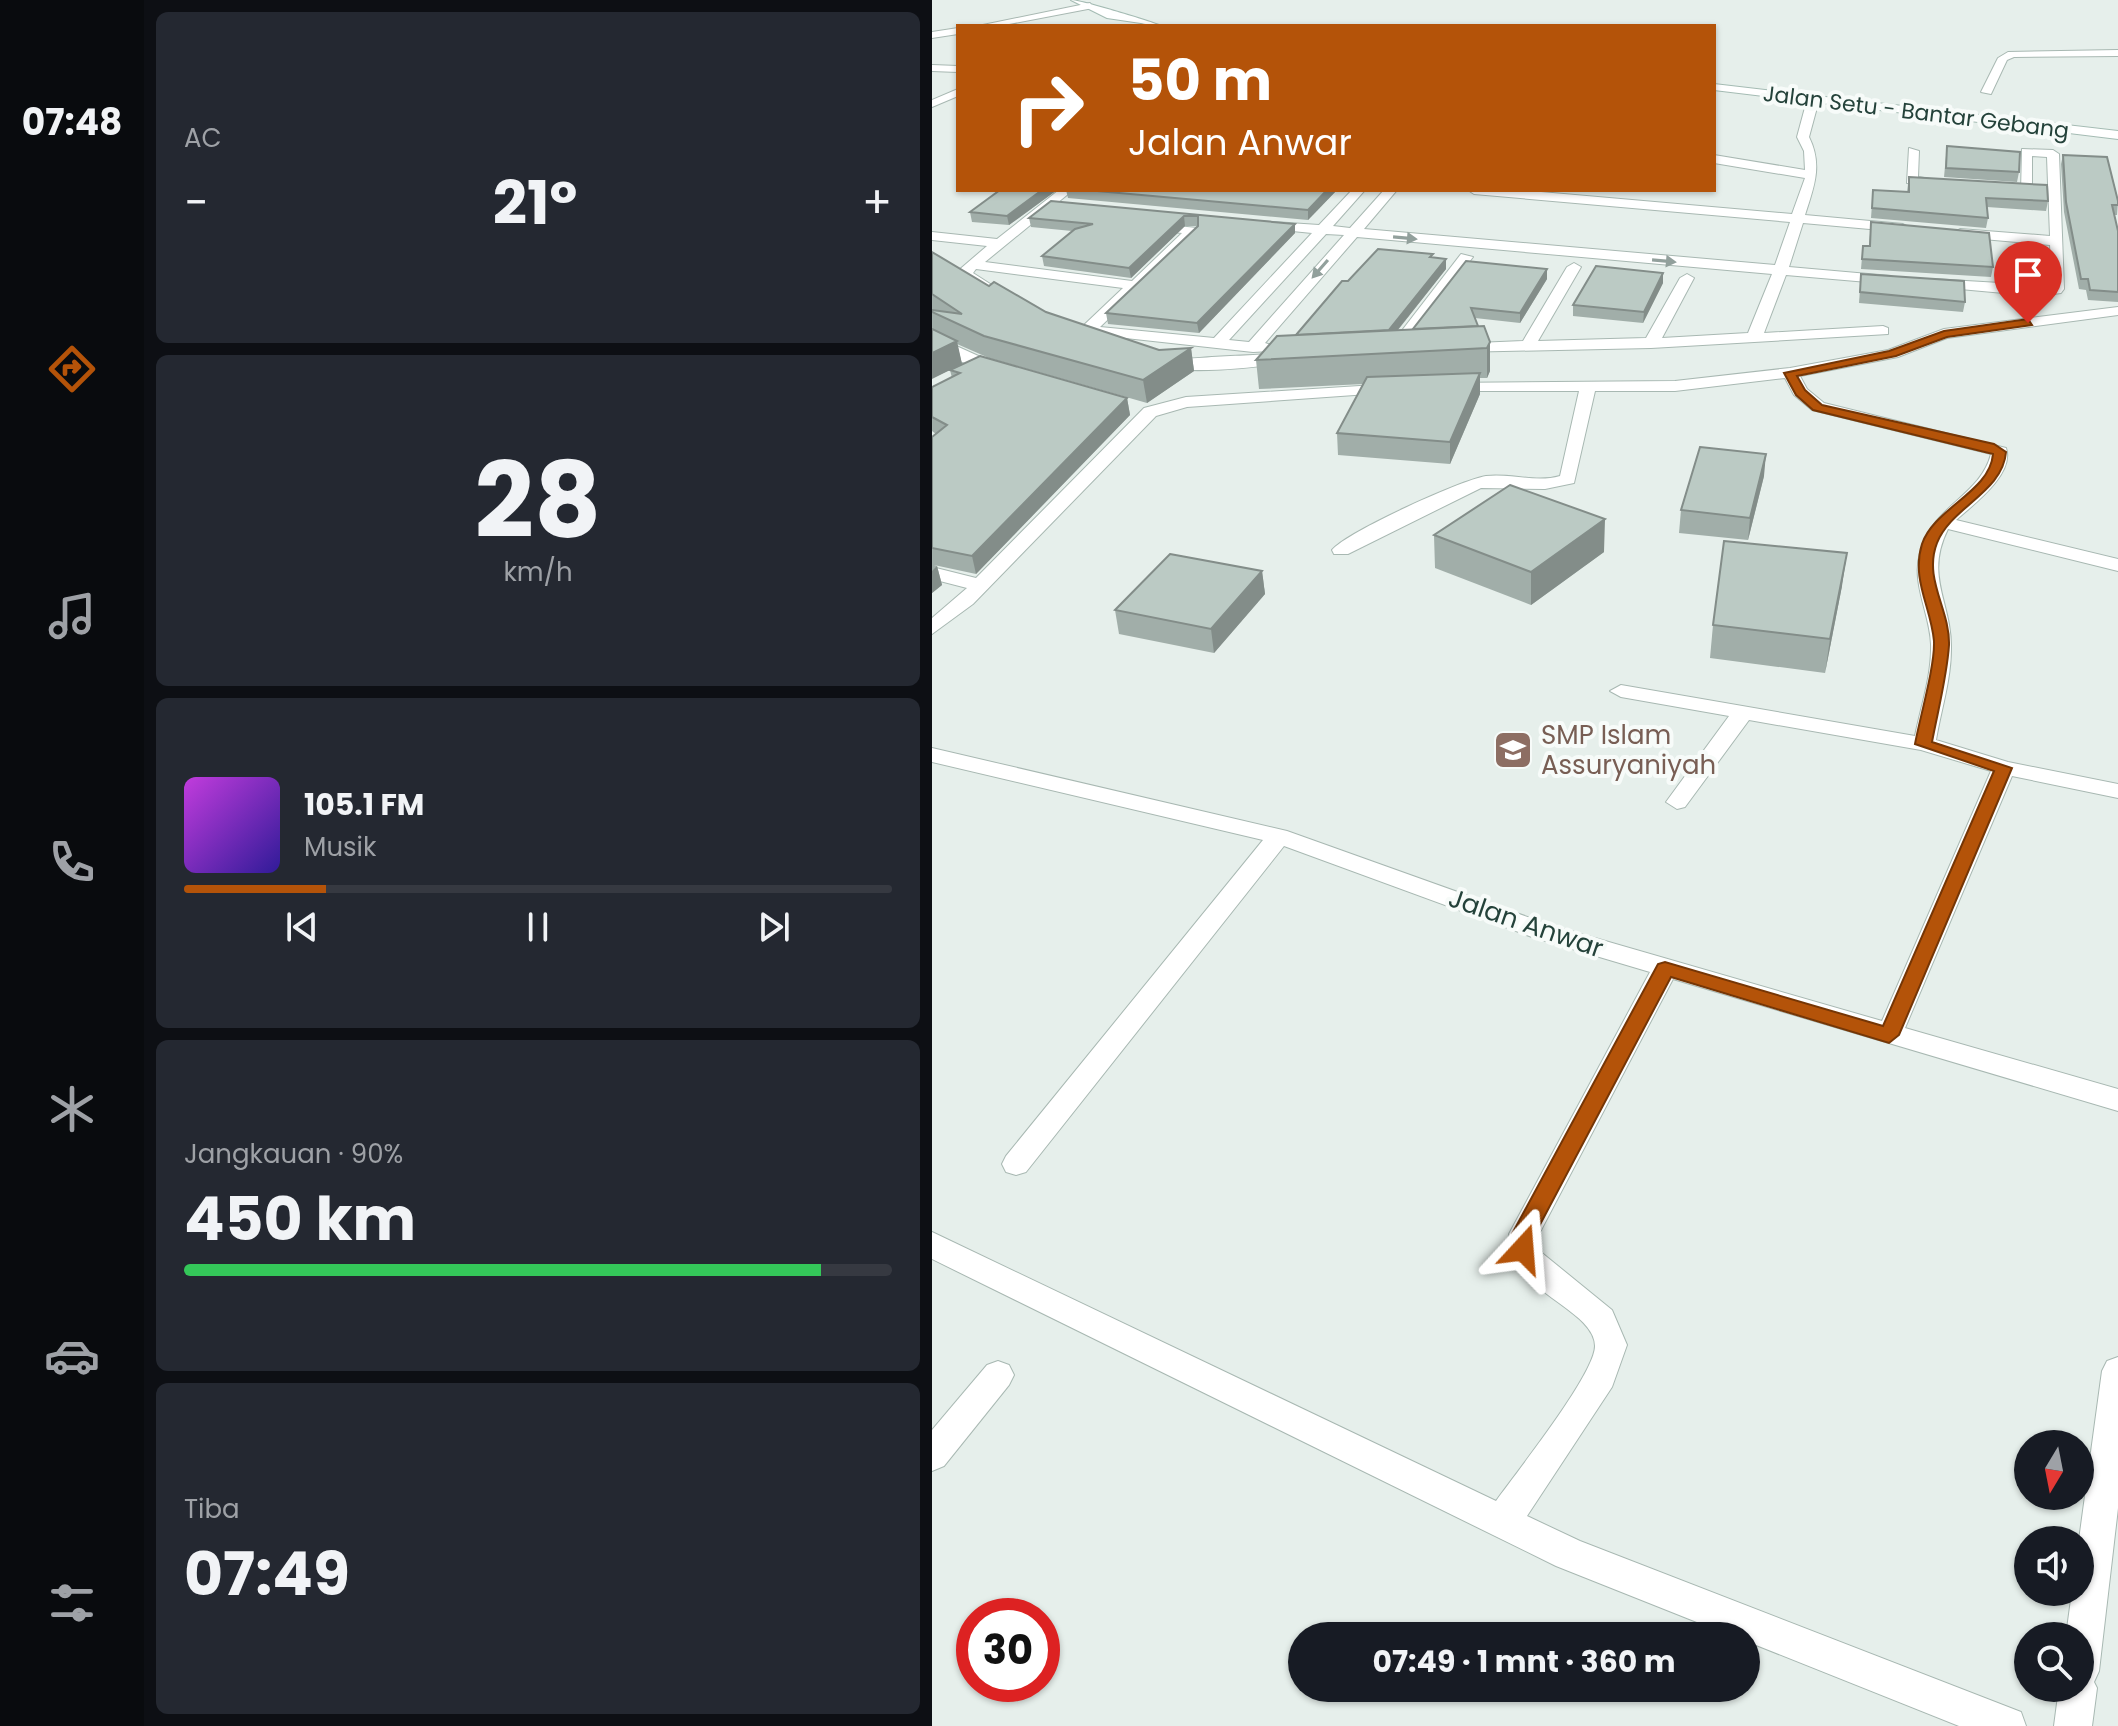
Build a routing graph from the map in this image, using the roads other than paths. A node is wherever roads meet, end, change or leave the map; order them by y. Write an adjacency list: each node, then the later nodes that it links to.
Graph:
1 (1076, 0): 2 (street)
2 (1090, 6): 3 (street); 4 (street)
3 (994, 24)
4 (1143, 24)
5 (956, 31): 6 (street)
6 (932, 35)
7 (2118, 53): 11 (street)
8 (932, 68): 9 (street)
9 (956, 69)
10 (1716, 87): 13 (street, Jalan Setu - Bantar Gebang)
11 (1987, 92)
12 (956, 93): 14 (street)
13 (1813, 100): 15 (street, Jalan Setu - Bantar Gebang); 18 (street)
14 (932, 104)
15 (2118, 135)
16 (1913, 151): 19 (street)
17 (1716, 159): 18 (street)
18 (1812, 175): 32 (street)
19 (1952, 184)
20 (2011, 188): 21 (street)
21 (2026, 189): 22 (street); 22 (street)
22 (2056, 191): 41 (street)
23 (1064, 192): 27 (street)
24 (1357, 192): 40 (street)
25 (1389, 192): 38 (street)
26 (1497, 192): 32 (street)
27 (1049, 203): 28 (street); 30 (street)
28 (1079, 206)
29 (1140, 212): 34 (street)
30 (1035, 214): 31 (street); 42 (street)
31 (1066, 218)
32 (1797, 218): 35 (street); 47 (street)
33 (1129, 224): 36 (street)
34 (1241, 229): 36 (street); 40 (street)
35 (1919, 229)
36 (1192, 231): 50 (street)
37 (1950, 232): 41 (street)
38 (1352, 233): 40 (street); 43 (street); 47 (street, one-way to 47)
39 (932, 236): 42 (street)
40 (1316, 236): 43 (street); 57 (street)
41 (2057, 241): 47 (street)
42 (996, 243): 45 (street)
43 (1341, 245): 44 (street); 60 (street, one-way to 60)
44 (1466, 257): 46 (street); 62 (street)
45 (971, 264): 50 (street); 51 (street)
46 (1574, 267): 48 (street); 59 (street)
47 (1777, 271): 55 (street)
48 (1631, 273)
49 (1687, 278): 58 (street)
50 (1132, 285): 53 (street)
51 (1005, 297)
52 (2118, 311): 67 (street)
53 (1088, 330): 57 (street); 63 (street)
54 (1883, 331): 55 (street)
55 (1755, 335): 58 (street)
56 (932, 340): 65 (street)
57 (1218, 343): 60 (street)
58 (1651, 343): 59 (street)
59 (1528, 345): 61 (street)
60 (1253, 347): 64 (street)
61 (1439, 348)
62 (1395, 350)
63 (1125, 352)
64 (1152, 361)
65 (982, 364): 66 (street); 68 (street)
66 (1012, 373)
67 (1790, 373): 69 (street); 70 (street)
68 (957, 376)
69 (1588, 385): 71 (street); 74 (street)
70 (1942, 522): 72 (street); 78 (street)
71 (1341, 550)
72 (2118, 565)
73 (932, 573): 74 (street)
74 (980, 585): 75 (street)
75 (932, 628)
76 (1621, 691): 77 (street)
77 (1742, 714): 78 (street); 82 (street)
78 (1924, 744): 80 (street)
79 (932, 755): 83 (street, Jalan Anwar)
80 (2004, 768): 81 (street); 85 (street)
81 (2118, 791)
82 (1677, 802)
83 (1279, 836): 84 (street, Jalan Anwar); 87 (street)
84 (1665, 969): 85 (street, Jalan Anwar); 92 (street)
85 (1889, 1035): 86 (street, Jalan Anwar)
86 (2118, 1100)
87 (1016, 1164)
88 (932, 1245): 92 (street)
89 (2118, 1371): 93 (street)
90 (998, 1375): 91 (street)
91 (932, 1455)
92 (1503, 1521): 95 (street)
93 (2086, 1622)
94 (2076, 1702): 96 (street)
95 (2007, 1726)
96 (2073, 1726)

